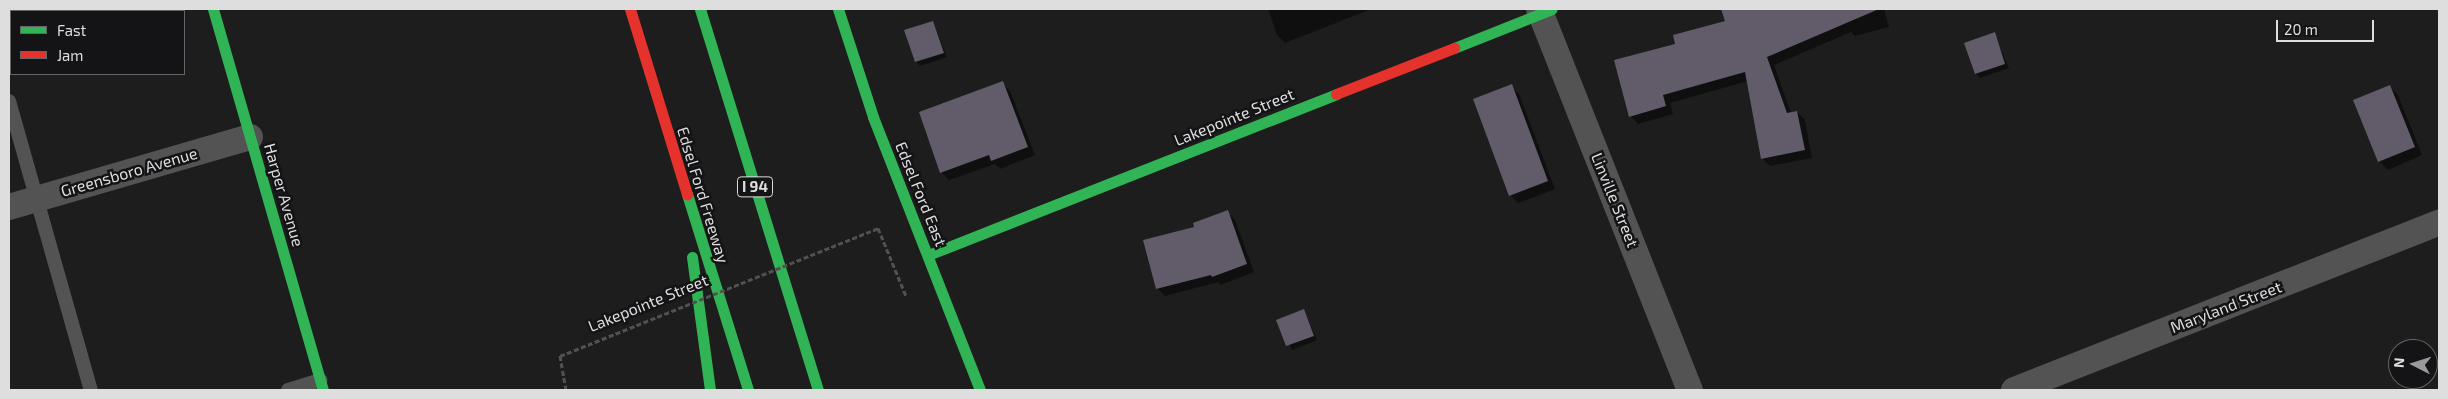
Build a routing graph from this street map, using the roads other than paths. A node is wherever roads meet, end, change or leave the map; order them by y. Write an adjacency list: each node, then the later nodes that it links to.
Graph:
1 (213, 9): 7 (main road, Harper Avenue)
2 (630, 9): 8 (main road, Edsel Ford Freeway)
3 (700, 9): 13 (main road, I 94)
4 (838, 9): 12 (main road, Edsel Ford East)
5 (1544, 10): 12 (main road, Lakepointe Street); 22 (street, Linville Street)
6 (9, 101): 9 (lane)
7 (250, 137): 9 (street, Greensboro Avenue); 14 (main road, Harper Avenue)
8 (683, 186): 17 (main road); 18 (main road, Edsel Ford Freeway)
9 (37, 199): 10 (street, Greensboro Avenue); 15 (lane)
10 (9, 207)
11 (2439, 223): 23 (street, Maryland Street)
12 (928, 256): 21 (main road, Edsel Ford East)
13 (810, 365): 19 (main road, I 94); 20 (main road)
14 (322, 385): 16 (lane)
15 (91, 390)
16 (288, 390)
17 (710, 390)
18 (748, 390)
19 (818, 390)
20 (826, 390)
21 (980, 390)
22 (1690, 390)
23 (2014, 390)

